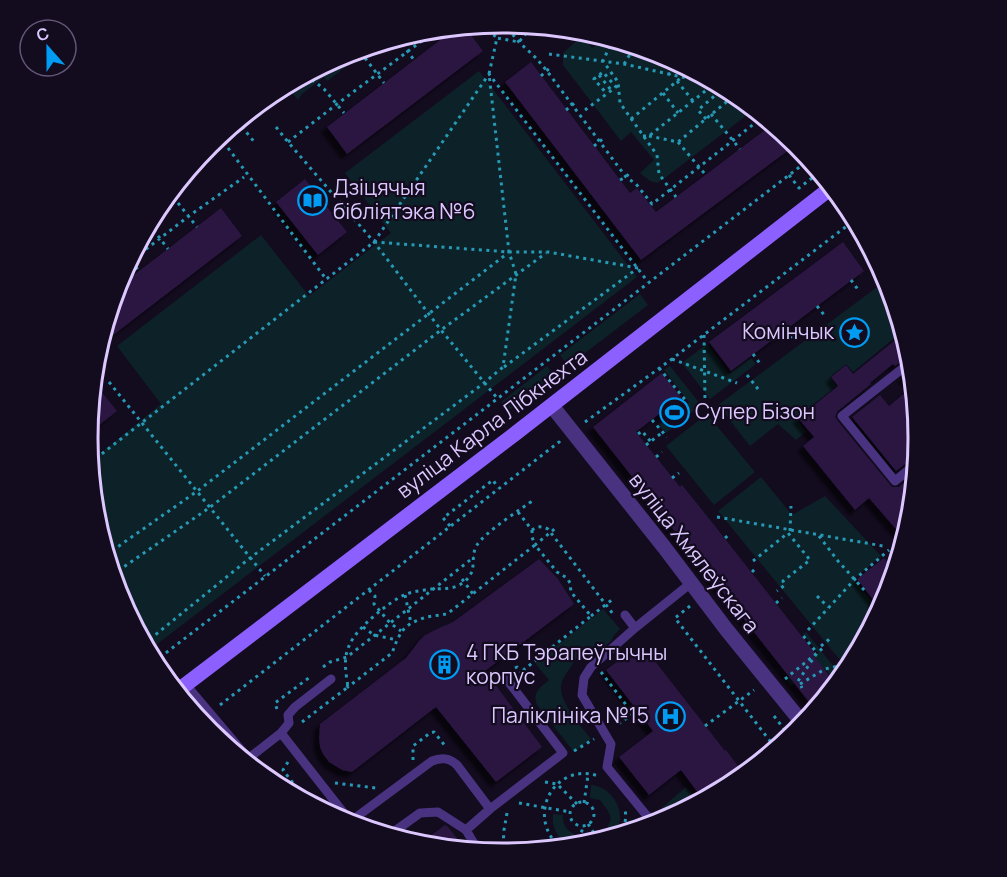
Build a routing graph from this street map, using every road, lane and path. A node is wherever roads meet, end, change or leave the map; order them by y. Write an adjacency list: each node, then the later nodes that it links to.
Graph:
1 (492, 33): 4 (path)
2 (512, 33): 6 (path)
3 (526, 34): 6 (path)
4 (497, 38): 6 (path); 22 (path)
5 (420, 42): 9 (path)
6 (519, 42): 19 (path)
7 (404, 46): 9 (path)
8 (609, 47): 14 (path)
9 (408, 51): 13 (path); 21 (path)
10 (549, 54): 14 (path)
11 (630, 54): 16 (path)
12 (365, 58): 21 (path)
13 (414, 60)
14 (603, 62): 16 (path); 44 (path)
15 (352, 63): 17 (path)
16 (624, 64): 23 (path)
17 (354, 66)
18 (552, 66): 19 (path)
19 (547, 70): 24 (path); 38 (path)
20 (673, 71): 23 (path)
21 (377, 74): 29 (path); 37 (path)
22 (489, 74): 78 (path); 81 (path); 84 (path)
23 (668, 75): 25 (path)
24 (540, 76)
25 (682, 77): 26 (path); 28 (path)
26 (690, 78)
27 (313, 81): 37 (path)
28 (677, 81): 31 (path); 36 (path)
29 (384, 83)
30 (708, 88): 36 (path)
31 (663, 93): 42 (path); 44 (path)
32 (716, 93): 45 (path)
33 (607, 94): 33 (path); 40 (path)
34 (728, 100): 43 (path)
35 (578, 101): 38 (path)
36 (693, 101): 42 (path)
37 (337, 104): 41 (path); 54 (path)
38 (573, 105): 39 (path); 53 (path)
39 (566, 110)
40 (585, 110)
41 (344, 113)
42 (678, 113): 50 (path)
43 (711, 114): 45 (path); 52 (path)
44 (631, 118): 49 (path)
45 (706, 119): 55 (path)
46 (756, 122): 52 (path)
47 (276, 127): 54 (path)
48 (243, 128): 57 (path)
49 (643, 136): 50 (path); 69 (path)
50 (649, 136): 55 (path)
51 (605, 137): 53 (path)
52 (733, 140): 59 (path); 61 (path)
53 (599, 141): 58 (path); 66 (path)
54 (288, 142): 78 (path)
55 (678, 142): 61 (path)
56 (225, 144): 87 (path)
57 (256, 144)
58 (594, 146)
59 (740, 149)
60 (802, 165): 64 (path)
61 (699, 166): 63 (path); 69 (path)
62 (631, 171): 66 (path)
63 (705, 174)
64 (789, 175): 67 (path); 89 (path)
65 (244, 177): 73 (path)
66 (626, 177): 68 (path); 69 (path)
67 (813, 177)
68 (620, 180)
69 (669, 189): 71 (path)
70 (825, 192): 112 (main road, вуліца Карла Лібкнехта)
71 (676, 197)
72 (178, 203): 73 (path)
73 (189, 216): 75 (path); 77 (path)
74 (848, 225): 96 (path)
75 (197, 227)
76 (155, 231): 77 (path)
77 (160, 238): 79 (path); 80 (path)
78 (374, 242): 81 (path); 87 (path); 92 (path)
79 (145, 249)
80 (168, 249)
81 (509, 252): 82 (path); 86 (path); 92 (path)
82 (548, 252): 84 (path); 86 (path)
83 (136, 268): 85 (path)
84 (638, 268): 89 (path); 101 (path)
85 (139, 271)
86 (516, 274): 94 (path); 101 (path)
87 (327, 279): 115 (path)
88 (851, 280): 90 (path)
89 (648, 282): 110 (path)
90 (859, 291)
91 (817, 306): 93 (path)
92 (429, 315): 94 (path); 131 (path)
93 (825, 316)
94 (441, 330): 107 (path); 134 (path)
95 (785, 330): 97 (path)
96 (704, 335): 99 (path); 104 (path)
97 (793, 340)
98 (753, 354): 100 (path)
99 (672, 359): 102 (path); 104 (path)
100 (761, 365)
101 (502, 367): 107 (path)
102 (659, 368): 113 (path); 116 (path)
103 (903, 368): 127 (lane)
104 (704, 371): 108 (path); 111 (path)
105 (747, 375): 109 (path)
106 (109, 382): 115 (path)
107 (484, 383): 110 (path); 150 (path)
108 (737, 383)
109 (758, 389)
110 (497, 398): 155 (path)
111 (705, 400)
112 (552, 406): 160 (street, вуліца Хмялеўскага); 197 (main road, вуліца Карла Лібкнехта)
113 (679, 409)
114 (652, 420): 117 (path)
115 (142, 423): 125 (path); 131 (path)
116 (585, 423)
117 (663, 432): 119 (path); 120 (path)
118 (638, 434): 120 (path)
119 (667, 437)
120 (652, 441): 122 (path); 123 (path)
121 (559, 442): 130 (path)
122 (658, 443)
123 (646, 445)
124 (662, 452): 126 (path)
125 (99, 456)
126 (656, 457)
127 (908, 471)
128 (679, 473): 129 (path)
129 (672, 478)
130 (498, 488): 137 (path); 137 (path)
131 (196, 492): 134 (path); 147 (path)
132 (535, 499): 135 (path)
133 (791, 506): 140 (path)
134 (209, 508): 150 (path); 153 (path)
135 (518, 512): 139 (path); 149 (path)
136 (717, 518): 140 (path)
137 (450, 526): 162 (path)
138 (557, 527): 141 (path)
139 (532, 530): 141 (path); 145 (path)
140 (789, 532): 143 (path); 151 (path); 164 (path)
141 (551, 533): 145 (path); 171 (path)
142 (730, 534): 144 (path)
143 (819, 535): 146 (path); 158 (path)
144 (725, 538)
145 (535, 545): 156 (path); 165 (path)
146 (883, 546)
147 (114, 549)
148 (889, 550): 158 (path)
149 (474, 556): 159 (path); 161 (path)
150 (250, 558): 155 (path); 185 (path)
151 (753, 561)
152 (757, 567): 154 (path)
153 (120, 569)
154 (752, 572)
155 (265, 576): 188 (path)
156 (562, 576): 157 (path); 177 (path)
157 (558, 579)
158 (855, 579): 163 (path); 173 (path)
159 (463, 580): 161 (path); 165 (path)
160 (691, 583): 182 (lane); 203 (street, вуліца Хмялеўскага)
161 (433, 589): 166 (path); 174 (path)
162 (369, 590): 175 (path); 202 (path)
163 (866, 590)
164 (777, 591)
165 (473, 594): 179 (path)
166 (405, 595): 174 (path); 175 (path)
167 (818, 596): 173 (path)
168 (782, 598): 170 (path)
169 (613, 599): 171 (path)
170 (776, 603)
171 (606, 605): 177 (path); 182 (path)
172 (690, 606): 201 (path)
173 (828, 607): 187 (path)
174 (408, 608): 178 (path); 179 (path)
175 (380, 611): 178 (path); 180 (path)
176 (625, 615): 182 (lane)
177 (591, 616): 191 (path)
178 (390, 623): 181 (path); 183 (path)
179 (411, 623): 181 (path)
180 (363, 626): 183 (path); 189 (path)
181 (402, 632): 186 (path)
182 (631, 632): 232 (lane)
183 (374, 635): 186 (path); 189 (path)
184 (832, 637): 187 (path)
185 (151, 639)
186 (397, 640): 198 (path)
187 (817, 653): 190 (path); 195 (path)
188 (161, 656)
189 (346, 657): 192 (path); 198 (path)
190 (838, 666)
191 (521, 672): 193 (path); 196 (path)
192 (334, 674): 206 (lane)
193 (504, 676): 227 (lane)
194 (342, 678): 198 (path)
195 (785, 679)
196 (527, 680)
197 (183, 686)
198 (348, 687): 204 (path)
199 (754, 690): 201 (path)
200 (195, 701): 202 (lane)
201 (738, 701): 205 (path); 208 (path)
202 (209, 714): 207 (lane)
203 (798, 717)
204 (300, 726)
205 (705, 726)
206 (281, 733): 210 (lane); 228 (lane)
207 (231, 739)
208 (771, 743)
209 (452, 754): 212 (path)
210 (252, 756)
211 (289, 759): 213 (path)
212 (412, 763)
213 (283, 770): 215 (path); 219 (path)
214 (588, 774): 216 (path); 218 (path); 223 (path)
215 (276, 775)
216 (601, 778)
217 (546, 783): 218 (path)
218 (557, 784): 224 (path); 225 (path)
219 (296, 787)
220 (332, 787): 221 (path)
221 (372, 795)
222 (510, 801): 225 (path)
223 (584, 803): 224 (path); 233 (path)
224 (577, 804): 230 (path)
225 (544, 807): 230 (path); 240 (path)
226 (625, 807): 234 (path)
227 (490, 808): 231 (lane); 237 (lane)
228 (339, 809)
229 (508, 811): 242 (path)
230 (570, 813): 235 (path)
231 (357, 816)
232 (649, 817)
233 (588, 824): 235 (path); 238 (path)
234 (624, 825)
235 (583, 826): 239 (path)
236 (397, 829): 237 (lane)
237 (466, 830): 241 (lane)
238 (594, 833)
239 (581, 836)
240 (553, 841)
241 (474, 843)
242 (503, 844)

